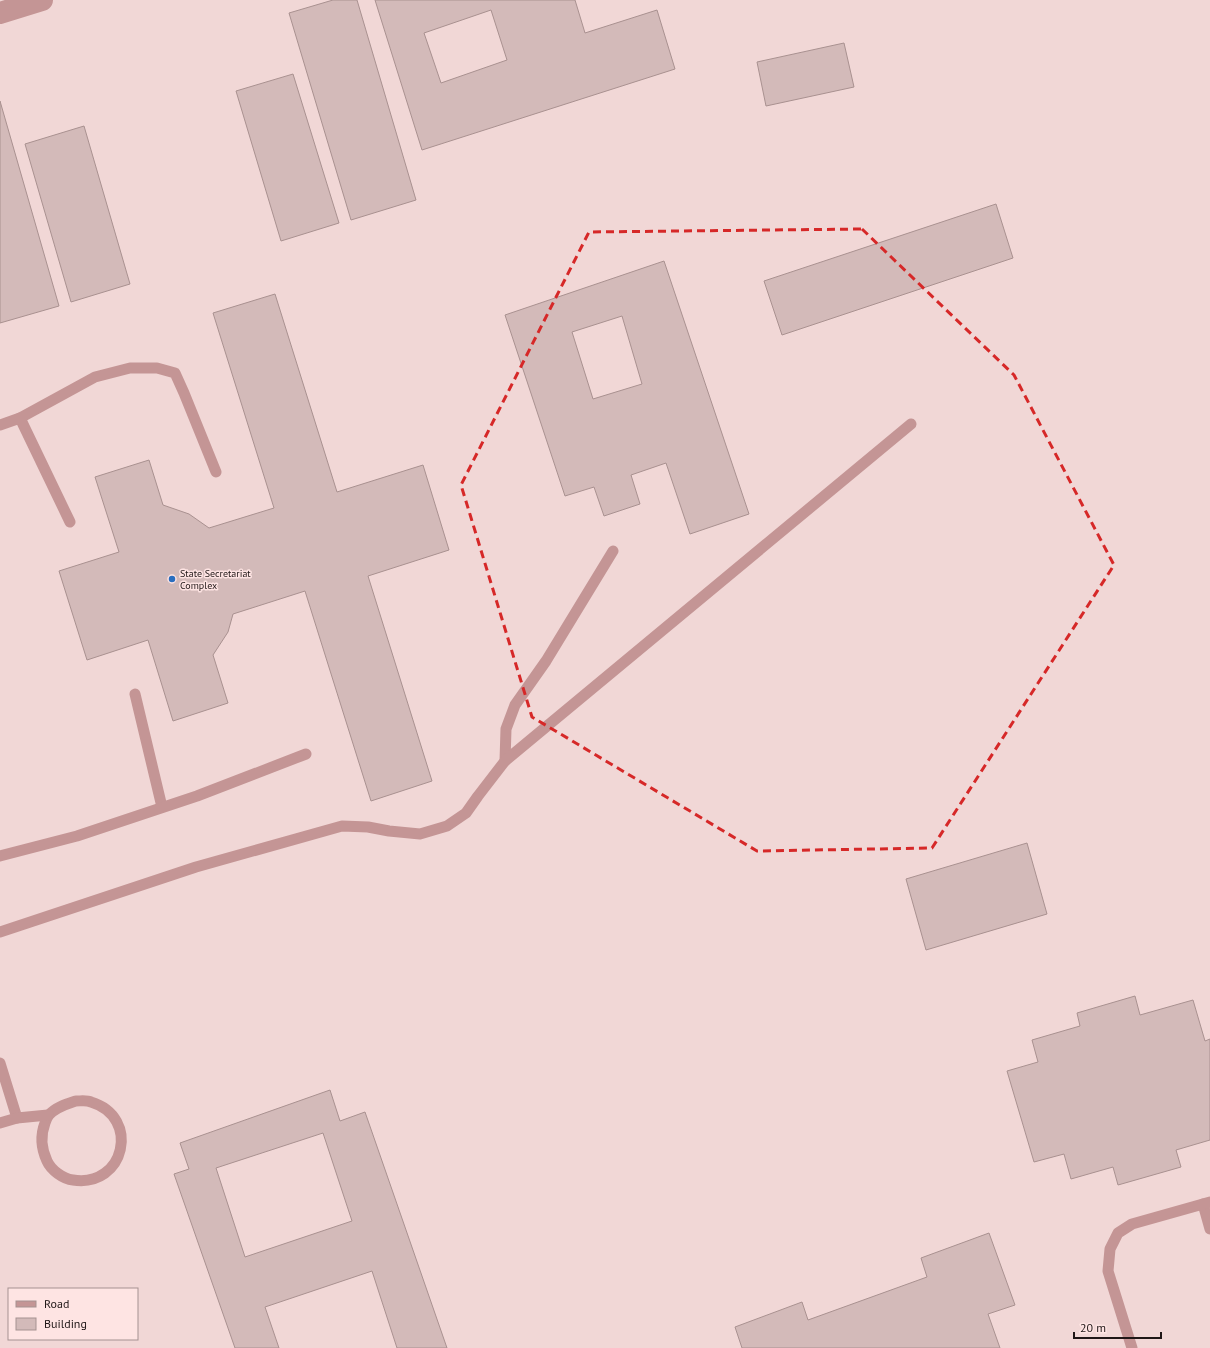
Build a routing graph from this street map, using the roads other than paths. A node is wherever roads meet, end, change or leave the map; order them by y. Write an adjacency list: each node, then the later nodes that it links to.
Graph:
1 (42, 0): 2 (street)
2 (0, 13)
3 (20, 418): 5 (lane); 6 (lane); 7 (lane)
4 (911, 424): 11 (lane)
5 (0, 425)
6 (216, 472)
7 (70, 522)
8 (613, 551): 11 (lane)
9 (135, 694): 12 (lane)
10 (306, 754): 12 (lane)
11 (505, 761): 14 (lane)
12 (162, 807): 13 (lane)
13 (0, 856)
14 (0, 932)
15 (0, 1063): 17 (lane)
16 (48, 1115): 16 (lane); 17 (lane)
17 (18, 1118): 18 (lane)
18 (0, 1123)
19 (1206, 1203): 20 (lane); 21 (lane)
20 (1210, 1229)
21 (1132, 1348)

